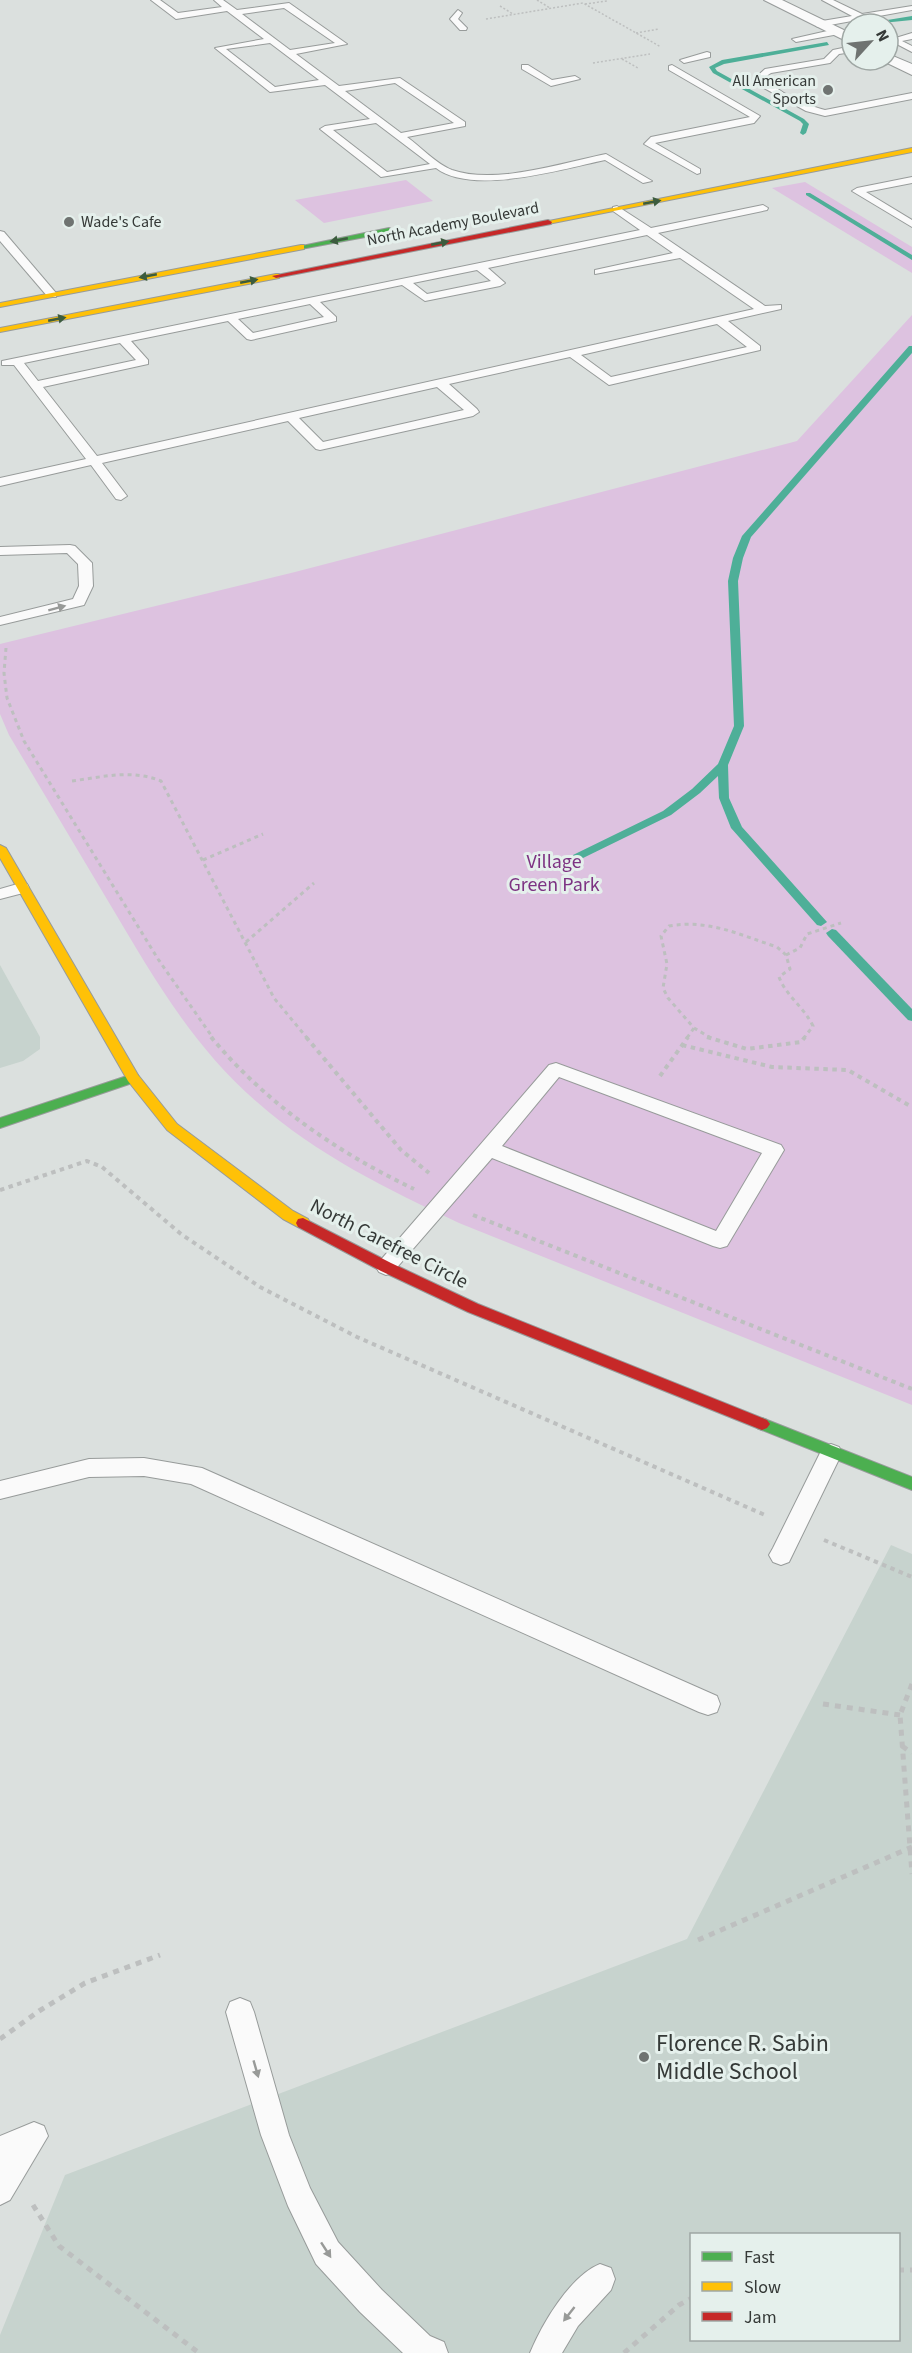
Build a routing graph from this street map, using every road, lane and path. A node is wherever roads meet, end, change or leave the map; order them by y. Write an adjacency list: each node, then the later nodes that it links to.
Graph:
1 (155, 0): 13 (lane)
2 (218, 0): 13 (lane)
3 (537, 0): 11 (path)
4 (771, 0): 20 (street)
5 (826, 0): 14 (lane)
6 (907, 0): 8 (lane)
7 (607, 1): 9 (path)
8 (912, 2)
9 (585, 4): 11 (path); 23 (path)
10 (500, 6): 17 (path)
11 (551, 8): 17 (path)
12 (912, 8): 15 (lane)
13 (232, 10): 27 (lane); 31 (lane)
14 (851, 12)
15 (889, 12)
16 (458, 13): 21 (lane)
17 (514, 14): 18 (path)
18 (483, 19)
19 (840, 20): 20 (lane)
20 (819, 24): 24 (street)
21 (463, 28)
22 (659, 29): 23 (path)
23 (636, 33): 33 (path)
24 (840, 36)
25 (912, 36): 30 (lane)
26 (796, 39): 28 (lane)
27 (271, 40): 31 (lane); 40 (lane)
28 (840, 40)
29 (840, 48): 42 (lane)
30 (912, 49)
31 (289, 53): 40 (lane)
32 (707, 55): 34 (lane)
33 (622, 58): 35 (path); 37 (path)
34 (684, 60)
35 (591, 64)
36 (525, 67): 39 (lane)
37 (638, 68)
38 (672, 68): 47 (lane)
39 (575, 79)
40 (327, 82): 41 (lane)
41 (338, 89): 43 (lane); 44 (lane)
42 (912, 96)
43 (378, 120): 44 (lane); 46 (lane)
44 (400, 136): 46 (lane)
45 (912, 150): 53 (main road, North Academy Boulevard, one-way to 45)
46 (439, 165): 49 (lane)
47 (702, 170): 48 (main road)
48 (677, 175)
49 (652, 180): 51 (main road)
50 (912, 180): 54 (lane)
51 (623, 185)
52 (763, 207): 56 (lane)
53 (617, 209): 56 (lane); 71 (main road, North Academy Boulevard, one-way to 53)
54 (912, 224)
55 (402, 228): 64 (main road, North Academy Boulevard, one-way to 64)
56 (647, 230): 59 (lane); 61 (lane)
57 (0, 234): 58 (lane)
58 (18, 254): 60 (lane); 64 (lane)
59 (682, 254): 62 (lane); 68 (lane)
60 (0, 258)
61 (478, 265): 63 (lane); 63 (lane)
62 (600, 272)
63 (403, 281): 65 (lane)
64 (52, 295): 66 (main road, North Academy Boulevard)
65 (312, 300): 69 (lane); 69 (lane)
66 (0, 304)
67 (777, 307): 68 (lane)
68 (763, 310): 70 (lane)
69 (229, 316): 72 (lane)
70 (719, 321): 73 (lane); 73 (lane)
71 (0, 330)
72 (123, 339): 75 (lane); 75 (lane)
73 (572, 354): 74 (lane)
74 (440, 383): 76 (lane); 76 (lane)
75 (35, 385): 77 (lane)
76 (291, 417): 77 (lane)
77 (96, 461): 78 (lane); 79 (lane)
78 (0, 482)
79 (121, 496)
80 (0, 551): 81 (lane, one-way to 80)
81 (0, 621)
82 (7, 641): 101 (path)
83 (72, 781): 86 (path)
84 (263, 834): 86 (path)
85 (0, 848): 88 (main road, North Carefree Circle)
86 (202, 860): 91 (path)
87 (314, 883): 91 (path)
88 (21, 888): 89 (lane); 95 (main road, North Carefree Circle)
89 (0, 894)
90 (841, 923): 92 (path)
91 (246, 942): 101 (path)
92 (786, 955): 93 (path); 93 (path)
93 (694, 1028): 94 (path)
94 (682, 1045): 96 (path); 97 (path)
95 (133, 1078): 98 (main road); 102 (main road, North Carefree Circle)
96 (641, 1100): 99 (lane); 99 (lane)
97 (912, 1107)
98 (0, 1123)
99 (489, 1149): 101 (lane)
100 (0, 1190): 107 (path)
101 (448, 1198): 102 (lane); 103 (path)
102 (386, 1267): 104 (main road, North Carefree Circle)
103 (912, 1389)
104 (831, 1454): 105 (main road, North Carefree Circle); 107 (lane)
105 (912, 1484)
106 (0, 1490): 111 (lane)
107 (795, 1528): 108 (lane); 109 (path)
108 (781, 1555)
109 (912, 1577)
110 (912, 1683): 113 (path)
111 (708, 1704)
112 (823, 1704): 113 (path)
113 (900, 1715): 114 (path)
114 (902, 1746): 115 (path); 116 (path)
115 (912, 1752)
116 (911, 1848): 117 (path); 118 (path)
117 (912, 1874)
118 (698, 1940)
119 (160, 1955): 121 (path)
120 (240, 2012): 127 (lane, one-way to 127)
121 (0, 2039)
122 (34, 2136): 123 (lane)
123 (4, 2171): 126 (path)
124 (600, 2279): 128 (lane, one-way to 128)
125 (690, 2299): 129 (path)
126 (199, 2353)
127 (433, 2353)
128 (545, 2353)
129 (624, 2353)

